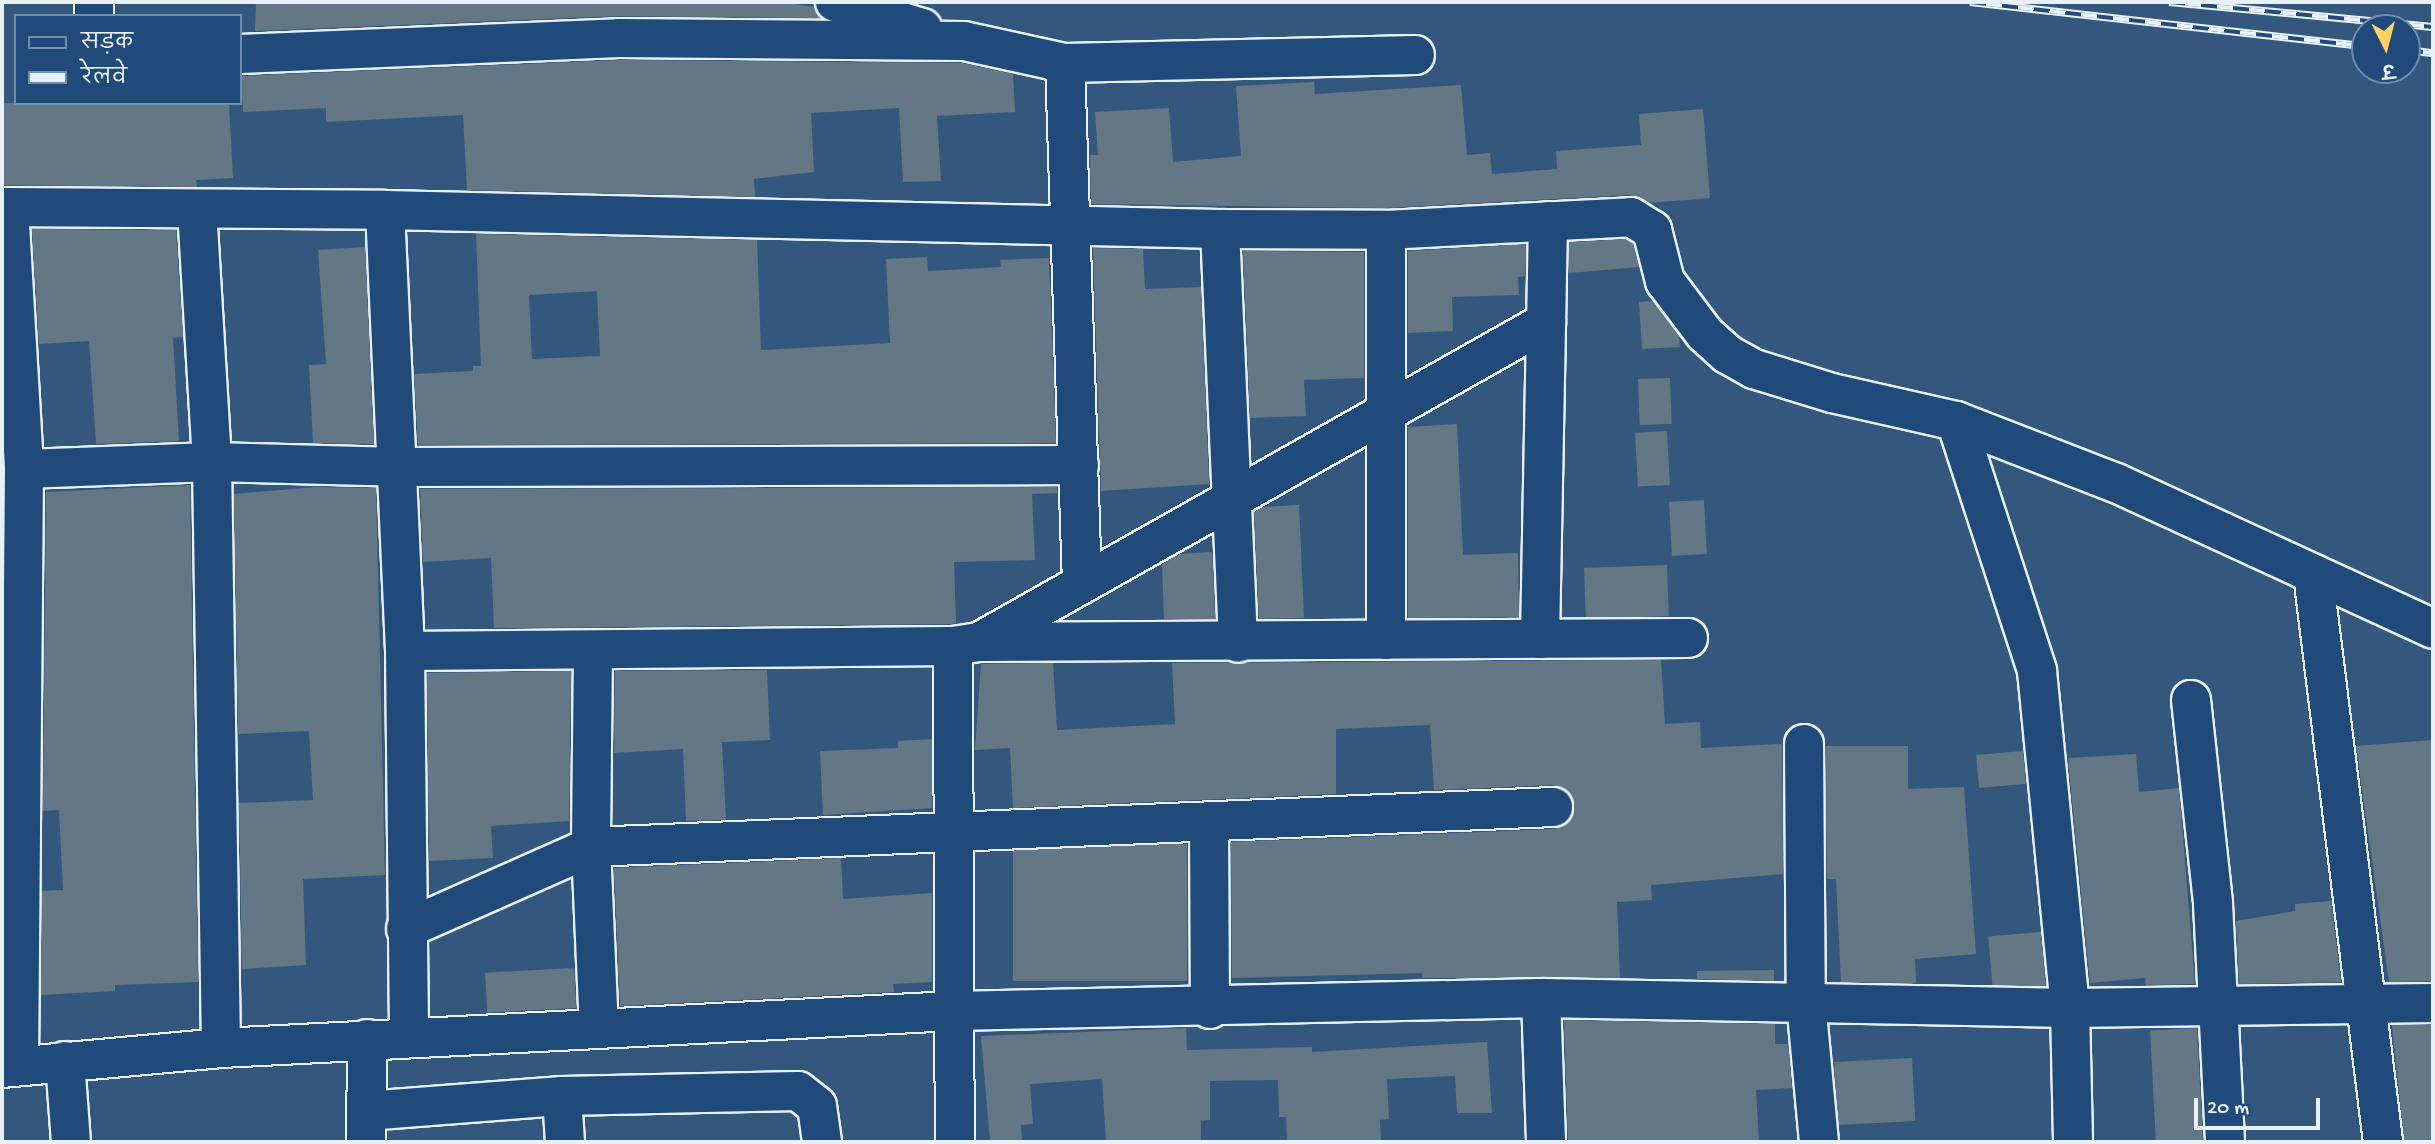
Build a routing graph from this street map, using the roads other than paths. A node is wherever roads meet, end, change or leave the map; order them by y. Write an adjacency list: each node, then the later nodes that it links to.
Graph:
1 (835, 2): 2 (street)
2 (964, 41): 3 (street); 5 (street)
3 (242, 54)
4 (1415, 55): 5 (street)
5 (1065, 62): 10 (street)
6 (6, 207): 7 (street); 19 (street)
7 (197, 209): 8 (street); 16 (street)
8 (385, 210): 10 (street); 18 (street)
9 (1548, 221): 12 (street); 13 (street); 15 (street)
10 (1070, 223): 11 (street); 17 (street)
11 (1220, 229): 12 (street); 20 (street)
12 (1386, 230): 14 (street)
13 (1546, 322): 14 (street); 25 (street)
14 (1384, 414): 20 (street); 26 (street)
15 (1956, 421): 21 (street); 43 (street)
16 (212, 462): 18 (street); 19 (street); 49 (street)
17 (1079, 465): 18 (street); 22 (street)
18 (398, 467): 30 (street)
19 (24, 469): 51 (street)
20 (1231, 500): 22 (street); 27 (street)
21 (2313, 574): 23 (street); 40 (street)
22 (1082, 583): 28 (street)
23 (2433, 629)
24 (1688, 638): 25 (street)
25 (1540, 639): 26 (street)
26 (1386, 640): 27 (street)
27 (1238, 643): 28 (street)
28 (966, 644): 29 (street); 35 (street)
29 (593, 650): 30 (street); 36 (street)
30 (405, 651): 37 (street)
31 (2191, 700): 42 (street)
32 (1804, 744): 39 (street)
33 (1553, 807): 34 (street)
34 (1209, 822): 35 (street); 44 (street)
35 (954, 832): 36 (street); 45 (street)
36 (591, 847): 37 (street); 46 (street)
37 (406, 929): 47 (street)
38 (1541, 998): 39 (street); 44 (street); 58 (street)
39 (1806, 1002): 43 (street); 59 (street)
40 (2368, 1002): 41 (street); 42 (street); 62 (street)
41 (2433, 1003)
42 (2219, 1006): 43 (street); 61 (street)
43 (2070, 1007): 60 (street)
44 (1210, 1009): 45 (street)
45 (954, 1011): 46 (street); 57 (street)
46 (599, 1027): 47 (street)
47 (409, 1037): 48 (street)
48 (368, 1039): 49 (street); 53 (street)
49 (221, 1048): 50 (street)
50 (65, 1061): 51 (street); 54 (street)
51 (11, 1067)
52 (562, 1096): 53 (street); 55 (street); 56 (street)
53 (366, 1127)
54 (71, 1142)
55 (565, 1142)
56 (822, 1142)
57 (955, 1142)
58 (1546, 1142)
59 (1819, 1142)
60 (2073, 1142)
61 (2225, 1142)
62 (2383, 1142)

